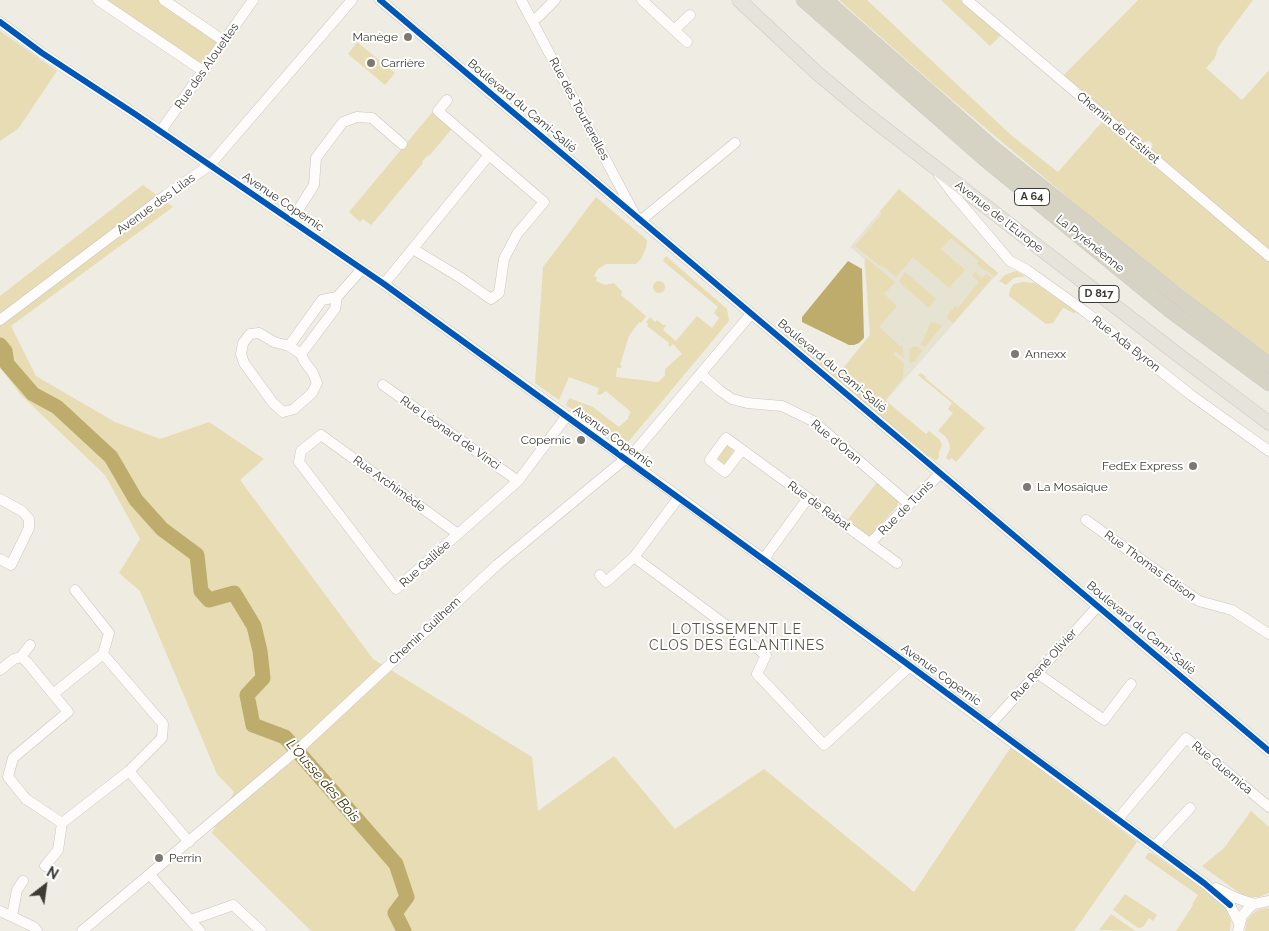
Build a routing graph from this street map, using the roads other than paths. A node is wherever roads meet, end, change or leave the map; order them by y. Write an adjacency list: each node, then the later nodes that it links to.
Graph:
1 (98, 0): 19 (street)
2 (164, 0): 17 (street)
3 (253, 0): 17 (street, Rue des Alouettes)
4 (352, 0): 26 (street, Avenue des Lilas)
5 (380, 0): 27 (street, Boulevard du Cami-Salié)
6 (521, 0): 14 (street, Rue des Tourterelles)
7 (555, 0): 14 (street)
8 (642, 0): 16 (street)
9 (739, 0): 25 (main road, Avenue de l'Europe / D 817)
10 (804, 0): 40 (highway, La Pyrénéenne / A 64)
11 (825, 0): 38 (highway, La Pyrénéenne / A 64)
12 (967, 0): 30 (street, Chemin de l'Estiret)
13 (690, 15): 16 (street)
14 (532, 20): 27 (street, Rue des Tourterelles)
15 (0, 22): 21 (street, Avenue Copernic)
16 (674, 30): 18 (street)
17 (224, 41): 19 (street, Rue des Alouettes)
18 (687, 42)
19 (203, 71): 21 (street, Rue des Alouettes)
20 (447, 100): 24 (street)
21 (160, 132): 26 (street, Avenue Copernic)
22 (402, 144): 28 (street)
23 (735, 144): 27 (street)
24 (489, 155): 29 (street); 29 (street)
25 (931, 164): 43 (main road, Avenue de l'Europe / D 817); 46 (street, Rue Ada Byron)
26 (210, 165): 28 (street, Avenue Copernic); 35 (street, Avenue des Lilas)
27 (638, 219): 34 (street, Boulevard du Cami-Salié)
28 (291, 221): 31 (street, Avenue Copernic)
29 (413, 249): 32 (street)
30 (1269, 256)
31 (362, 269): 32 (street, Avenue Copernic); 33 (street)
32 (384, 284): 42 (street, Avenue Copernic)
33 (337, 297): 36 (street); 37 (street)
34 (751, 314): 39 (street, Chemin Guilhem); 48 (street, Boulevard du Cami-Salié)
35 (0, 320)
36 (289, 346): 37 (street); 37 (street)
37 (301, 354)
38 (1269, 365)
39 (701, 374): 47 (street, Chemin Guilhem); 53 (street, Rue d'Oran)
40 (1269, 383)
41 (383, 384): 49 (street, Rue Léonard de Vinci)
42 (566, 417): 47 (street, Avenue Copernic); 49 (street, Rue Galilée)
43 (1269, 423)
44 (320, 435): 55 (street, Rue Archimède); 55 (street, Rue Galilée)
45 (742, 450): 51 (street, Rue de Rabat)
46 (1269, 451)
47 (625, 459): 50 (street, Avenue Copernic); 80 (street, Chemin Guilhem)
48 (941, 473): 53 (street, Rue de Tunis); 63 (street, Boulevard du Cami-Salié)
49 (518, 481): 55 (street, Rue Galilée)
50 (679, 497): 57 (street); 59 (street, Avenue Copernic)
51 (808, 498): 56 (street, Rue de Rabat); 59 (street)
52 (0, 499): 58 (street)
53 (910, 504): 56 (street, Rue de Tunis)
54 (1086, 520): 64 (street, Rue Thomas Edison)
55 (458, 534)
56 (870, 543): 60 (street, Rue de Rabat)
57 (634, 557): 61 (street); 68 (street)
58 (0, 559)
59 (763, 560): 68 (street, Avenue Copernic)
60 (896, 563)
61 (600, 575)
62 (75, 590): 66 (street)
63 (1098, 606): 70 (street, Rue René Olivier); 74 (street, Boulevard du Cami-Salié)
64 (1269, 634)
65 (30, 645): 67 (street)
66 (103, 654): 72 (street); 75 (street)
67 (21, 657): 69 (street); 72 (street)
68 (910, 666): 73 (street, Avenue Copernic)
69 (0, 670)
70 (1037, 673): 71 (street); 73 (street, Rue René Olivier)
71 (1131, 684)
72 (53, 694): 79 (street)
73 (990, 725): 78 (street, Avenue Copernic)
74 (1269, 751)
75 (129, 771): 79 (street); 80 (street)
76 (1269, 807): 78 (street, Rue Guernica)
77 (1190, 808): 81 (street)
78 (1118, 819): 81 (street, Avenue Copernic)
79 (62, 823): 82 (street)
80 (189, 842): 83 (street, Chemin Guilhem)
81 (1155, 846): 85 (street, Avenue Copernic)
82 (45, 866)
83 (150, 875): 90 (street); 93 (street, Chemin Guilhem)
84 (23, 881): 89 (street)
85 (1204, 883): 87 (street, Avenue Copernic); 91 (street, Avenue Copernic)
86 (1269, 901): 87 (street)
87 (1254, 904): 91 (street)
88 (0, 911): 89 (street)
89 (12, 916): 92 (street)
90 (191, 920): 94 (street); 95 (street)
91 (1239, 929)
92 (37, 931)
93 (82, 931)
94 (200, 931)
95 (261, 931)

